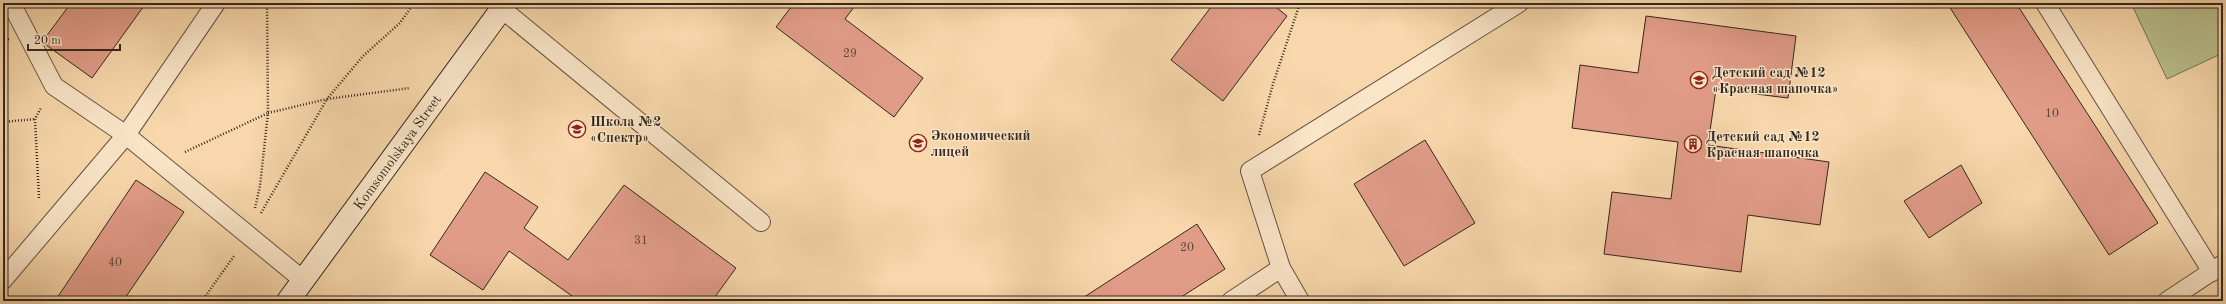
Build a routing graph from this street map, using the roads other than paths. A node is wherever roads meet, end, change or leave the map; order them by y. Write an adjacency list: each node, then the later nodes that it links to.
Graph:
1 (10, 3): 6 (lane)
2 (216, 3): 6 (lane)
3 (1519, 3): 8 (lane)
4 (2045, 3): 9 (lane)
5 (504, 6): 7 (lane); 11 (street, Komsomolskaya Street)
6 (126, 135): 10 (lane); 11 (lane)
7 (761, 222)
8 (1281, 268): 13 (lane); 14 (lane)
9 (2217, 268): 15 (lane)
10 (3, 280)
11 (303, 280): 12 (street, Komsomolskaya Street)
12 (288, 301)
13 (1231, 301)
14 (1300, 301)
15 (2168, 301)

